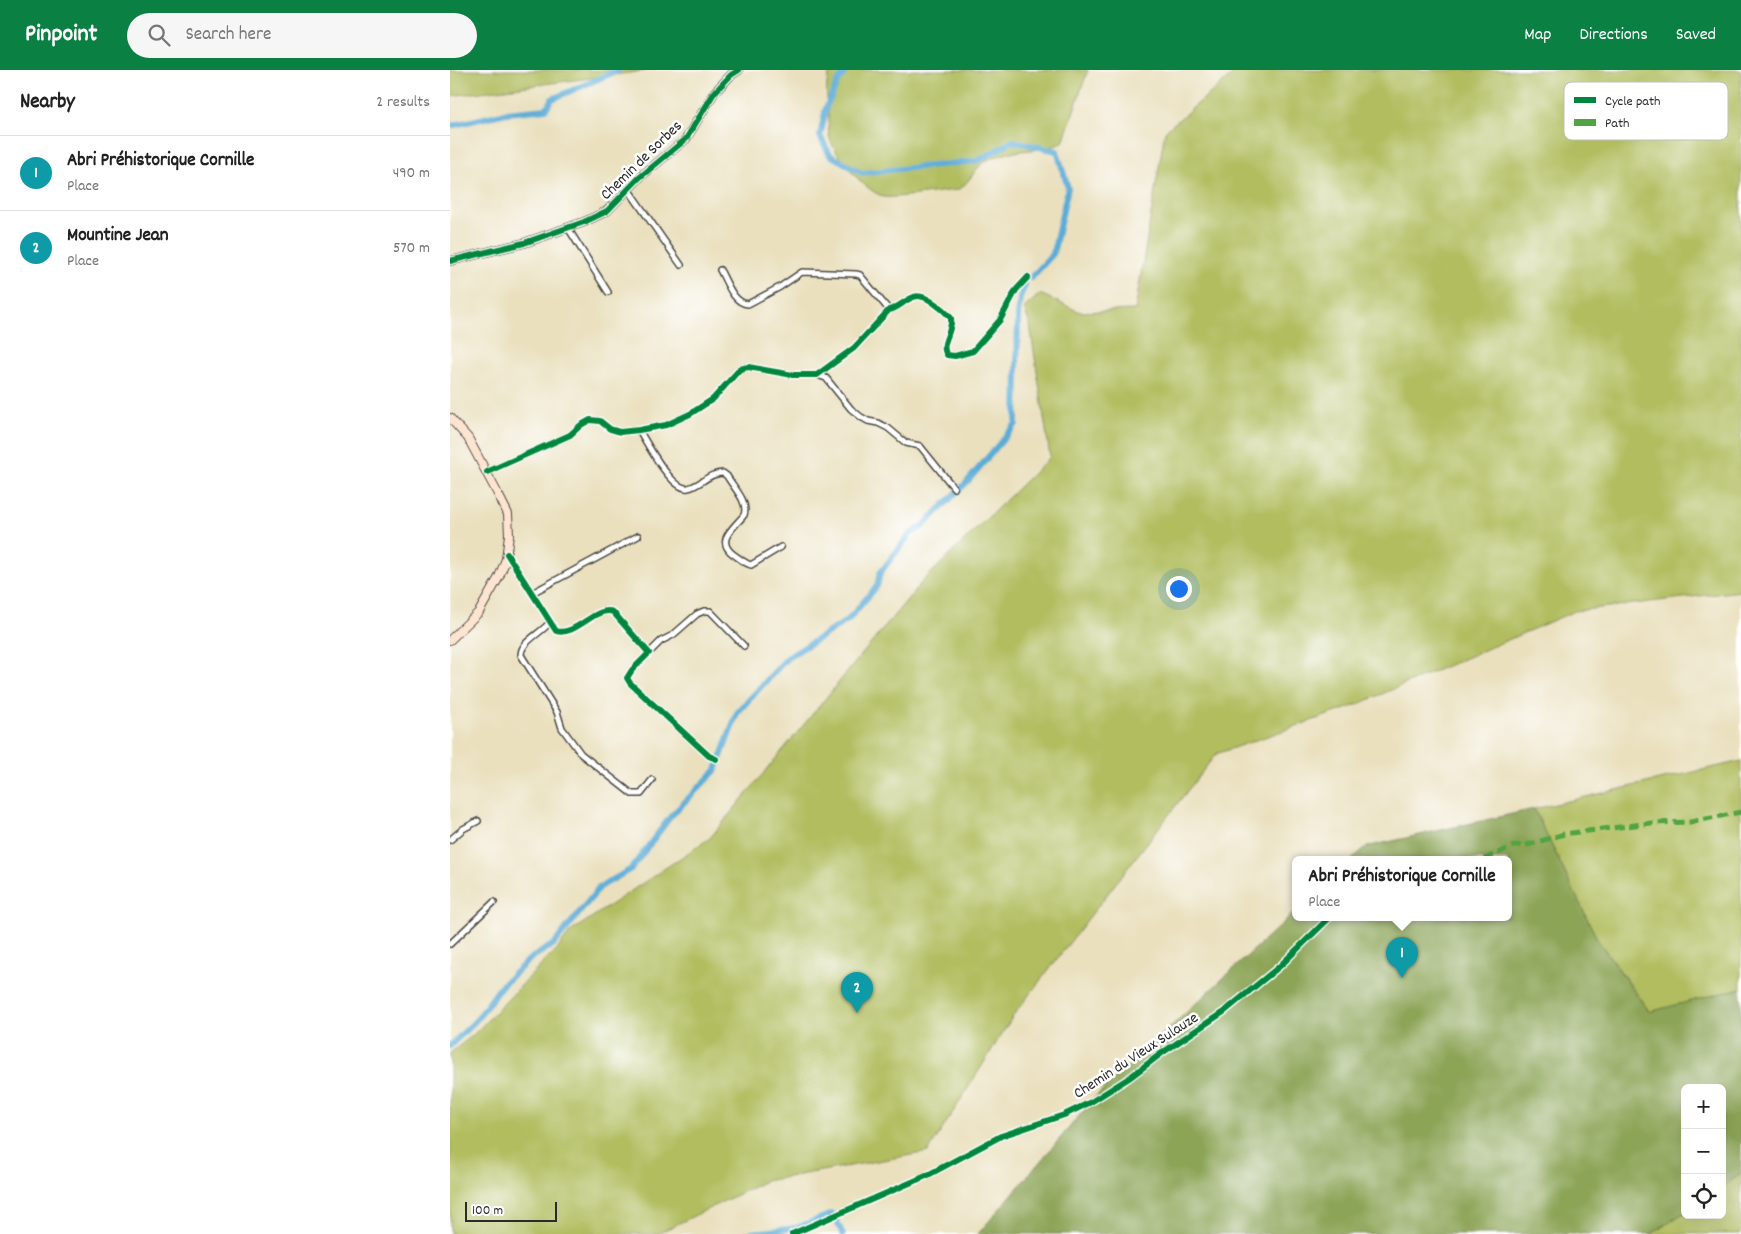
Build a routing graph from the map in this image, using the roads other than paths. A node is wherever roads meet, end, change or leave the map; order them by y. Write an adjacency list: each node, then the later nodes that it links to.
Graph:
1 (739, 70): 2 (street, Chemin de Sorbes)
2 (628, 189): 3 (street, Chemin de Sorbes); 5 (street)
3 (568, 228): 4 (street, Chemin de Sorbes); 8 (street)
4 (450, 262)
5 (681, 265)
6 (720, 270): 9 (street)
7 (1028, 277): 9 (street)
8 (608, 292)
9 (888, 310): 10 (street)
10 (817, 375): 12 (street); 14 (street)
11 (450, 418): 13 (street)
12 (639, 430): 13 (street); 16 (street)
13 (486, 472): 17 (street)
14 (954, 488)
15 (638, 536): 18 (street)
16 (781, 547)
17 (507, 554): 18 (street); 20 (street)
18 (532, 594): 19 (street)
19 (550, 622): 22 (street); 24 (street)
20 (450, 640)
21 (744, 646): 22 (street)
22 (649, 653): 23 (street)
23 (716, 759)
24 (652, 780)
25 (478, 821): 26 (street)
26 (450, 840)
27 (494, 902): 29 (street)
28 (1326, 921): 30 (street, Chemin du Vieux Sulauze)
29 (451, 942)
30 (792, 1234)

